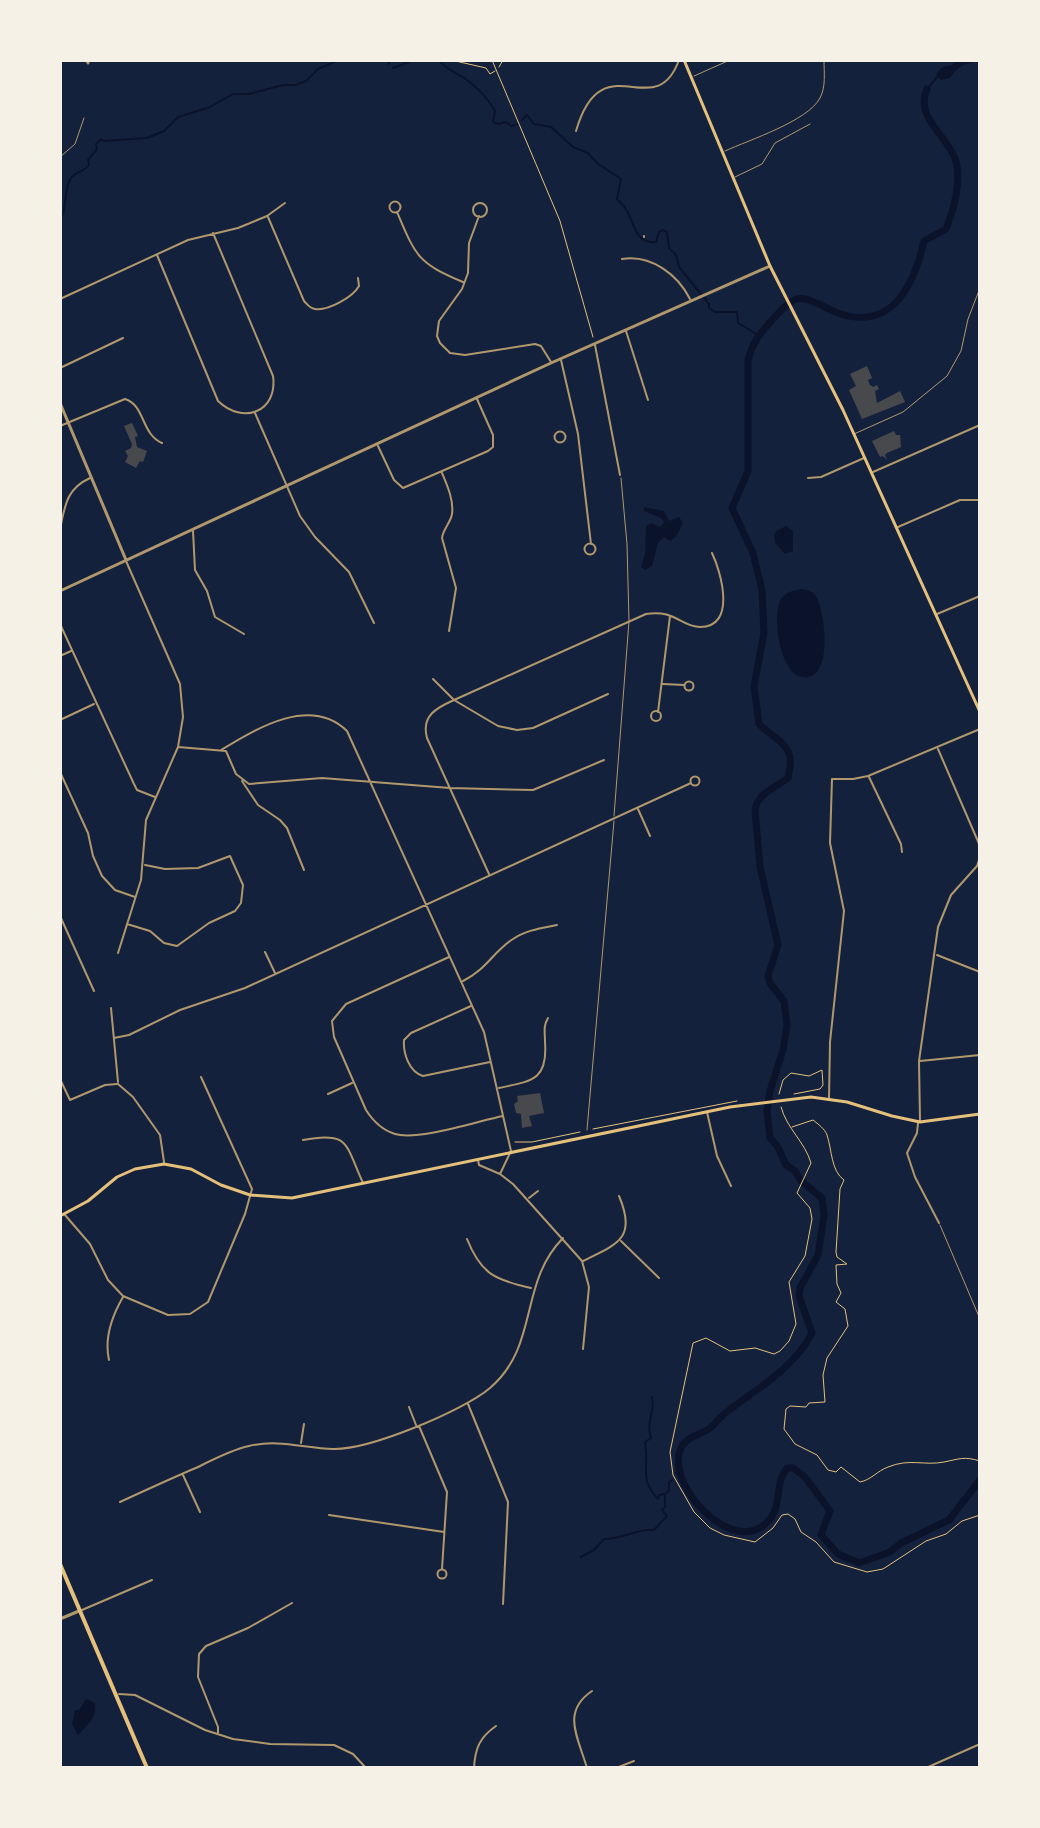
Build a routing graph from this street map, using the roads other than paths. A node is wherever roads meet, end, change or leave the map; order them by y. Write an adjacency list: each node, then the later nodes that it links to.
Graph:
1 (682, 60): 4 (main road); 7 (street)
2 (730, 60): 4 (lane)
3 (824, 60): 8 (lane)
4 (691, 77): 8 (main road)
5 (84, 118): 9 (lane)
6 (810, 124): 10 (lane)
7 (576, 131)
8 (722, 152): 10 (main road)
9 (60, 157)
10 (733, 178): 18 (main road)
11 (285, 203): 13 (street)
12 (397, 212): 20 (street)
13 (267, 216): 15 (street); 19 (street)
14 (479, 216): 20 (street)
15 (213, 233): 16 (street); 33 (street)
16 (157, 255): 22 (street); 33 (street)
17 (622, 259): 23 (street)
18 (770, 266): 23 (street); 38 (main road)
19 (358, 278)
20 (465, 282): 28 (street)
21 (980, 288): 38 (lane)
22 (60, 299)
23 (691, 300): 24 (street)
24 (625, 330): 26 (street); 31 (street)
25 (123, 338): 29 (street)
26 (595, 343): 27 (street); 45 (street)
27 (561, 359): 28 (street); 37 (street)
28 (551, 363): 30 (street)
29 (60, 368)
30 (476, 397): 41 (street); 43 (street)
31 (648, 400)
32 (60, 403): 34 (street)
33 (255, 412): 48 (street)
34 (68, 423): 36 (street); 40 (street); 46 (street)
35 (980, 425): 44 (street)
36 (60, 426)
37 (578, 434): 39 (street); 53 (street)
38 (854, 434): 42 (main road)
39 (565, 436)
40 (162, 443)
41 (377, 443): 43 (street); 48 (street)
42 (865, 458): 44 (main road); 47 (street)
43 (442, 472): 63 (street)
44 (872, 472): 50 (main road)
45 (620, 475): 60 (lane)
46 (91, 478): 51 (street); 55 (street)
47 (808, 478)
48 (286, 486): 52 (street); 61 (street)
49 (980, 500): 50 (street)
50 (897, 528): 59 (main road)
51 (60, 529)
52 (193, 529): 55 (street); 64 (street)
53 (591, 544)
54 (712, 553): 58 (street)
55 (126, 560): 56 (street); 77 (street)
56 (60, 591)
57 (980, 596): 59 (street)
58 (671, 615): 60 (street); 68 (street)
59 (936, 615): 74 (main road)
60 (629, 621): 71 (street); 89 (lane)
61 (374, 623)
62 (60, 624): 65 (street)
63 (449, 631)
64 (244, 634)
65 (72, 651): 66 (street); 72 (street)
66 (60, 656)
67 (433, 679): 71 (street)
68 (662, 683): 69 (street); 73 (street)
69 (684, 685)
70 (608, 694): 71 (street)
71 (454, 700): 86 (street)
72 (95, 703): 75 (street); 87 (street)
73 (658, 712)
74 (980, 712)
75 (60, 720)
76 (980, 729): 78 (street)
77 (178, 747): 79 (street); 87 (street)
78 (937, 748): 82 (street); 91 (street)
79 (221, 750): 83 (street); 84 (street)
80 (604, 760): 86 (street)
81 (60, 772): 97 (street)
82 (868, 776): 92 (street); 123 (street)
83 (241, 780): 84 (street); 95 (street)
84 (372, 783): 86 (street); 98 (street)
85 (691, 783): 88 (street)
86 (450, 788): 96 (street)
87 (155, 797): 94 (street)
88 (638, 808): 89 (street); 90 (street)
89 (614, 818): 96 (street); 128 (lane)
90 (650, 836)
91 (980, 846)
92 (902, 852)
93 (980, 857): 104 (street)
94 (144, 865): 97 (street); 100 (street)
95 (304, 870)
96 (489, 874): 98 (street)
97 (135, 897): 100 (street)
98 (426, 903): 105 (street); 107 (street)
99 (60, 916): 109 (street)
100 (127, 924): 103 (street)
101 (557, 925): 108 (street)
102 (265, 952): 107 (street)
103 (118, 953)
104 (936, 955): 106 (street); 115 (street)
105 (451, 957): 108 (street); 119 (street)
106 (980, 972)
107 (275, 974): 113 (street)
108 (461, 981): 110 (street)
109 (94, 991)
110 (473, 1005): 116 (street); 116 (street)
111 (111, 1008): 113 (street)
112 (548, 1018): 121 (street)
113 (114, 1038): 120 (street)
114 (980, 1055): 115 (street)
115 (919, 1061): 127 (street)
116 (492, 1062): 121 (street)
117 (201, 1077): 137 (street)
118 (60, 1079): 120 (street)
119 (353, 1083): 122 (street); 126 (street)
120 (118, 1084): 132 (street)
121 (498, 1089): 126 (street)
122 (328, 1094)
123 (829, 1098): 124 (main road); 127 (main road)
124 (707, 1111): 130 (main road); 135 (street)
125 (980, 1114): 127 (main road)
126 (504, 1116): 130 (street)
127 (919, 1122): 141 (street)
128 (587, 1130)
129 (303, 1140): 134 (street)
130 (511, 1151): 131 (main road); 133 (street)
131 (478, 1160): 133 (street); 134 (main road)
132 (164, 1164): 137 (main road); 140 (main road)
133 (500, 1174): 139 (street)
134 (363, 1184): 137 (main road)
135 (731, 1186)
136 (538, 1191): 139 (street)
137 (250, 1195): 148 (street)
138 (619, 1196): 144 (street)
139 (528, 1199): 142 (street)
140 (62, 1215): 148 (street)
141 (939, 1223): 149 (lane)
142 (563, 1238): 145 (street); 147 (street)
143 (467, 1239): 147 (street)
144 (620, 1240): 145 (street); 146 (street)
145 (582, 1261): 150 (street)
146 (659, 1278)
147 (533, 1288): 152 (street)
148 (123, 1296): 151 (street)
149 (980, 1319)
150 (583, 1349)
151 (109, 1360)
152 (467, 1403): 155 (street); 166 (street)
153 (409, 1407): 155 (street)
154 (304, 1424): 156 (street)
155 (418, 1425): 156 (street); 161 (street)
156 (301, 1444): 157 (street)
157 (183, 1474): 158 (street); 159 (street)
158 (120, 1502)
159 (200, 1512)
160 (329, 1515): 161 (street)
161 (446, 1532): 163 (street)
162 (60, 1564): 167 (main road)
163 (442, 1569)
164 (152, 1580): 167 (street)
165 (292, 1603): 172 (street)
166 (503, 1604)
167 (81, 1610): 168 (street); 170 (main road)
168 (60, 1619)
169 (592, 1691): 178 (street)
170 (117, 1694): 172 (street); 175 (main road)
171 (496, 1726): 177 (street)
172 (218, 1734): 176 (street)
173 (980, 1744): 180 (street)
174 (634, 1761): 179 (street)
175 (147, 1768)
176 (366, 1768)
177 (474, 1768)
178 (587, 1768)
179 (616, 1768)
180 (926, 1768)

